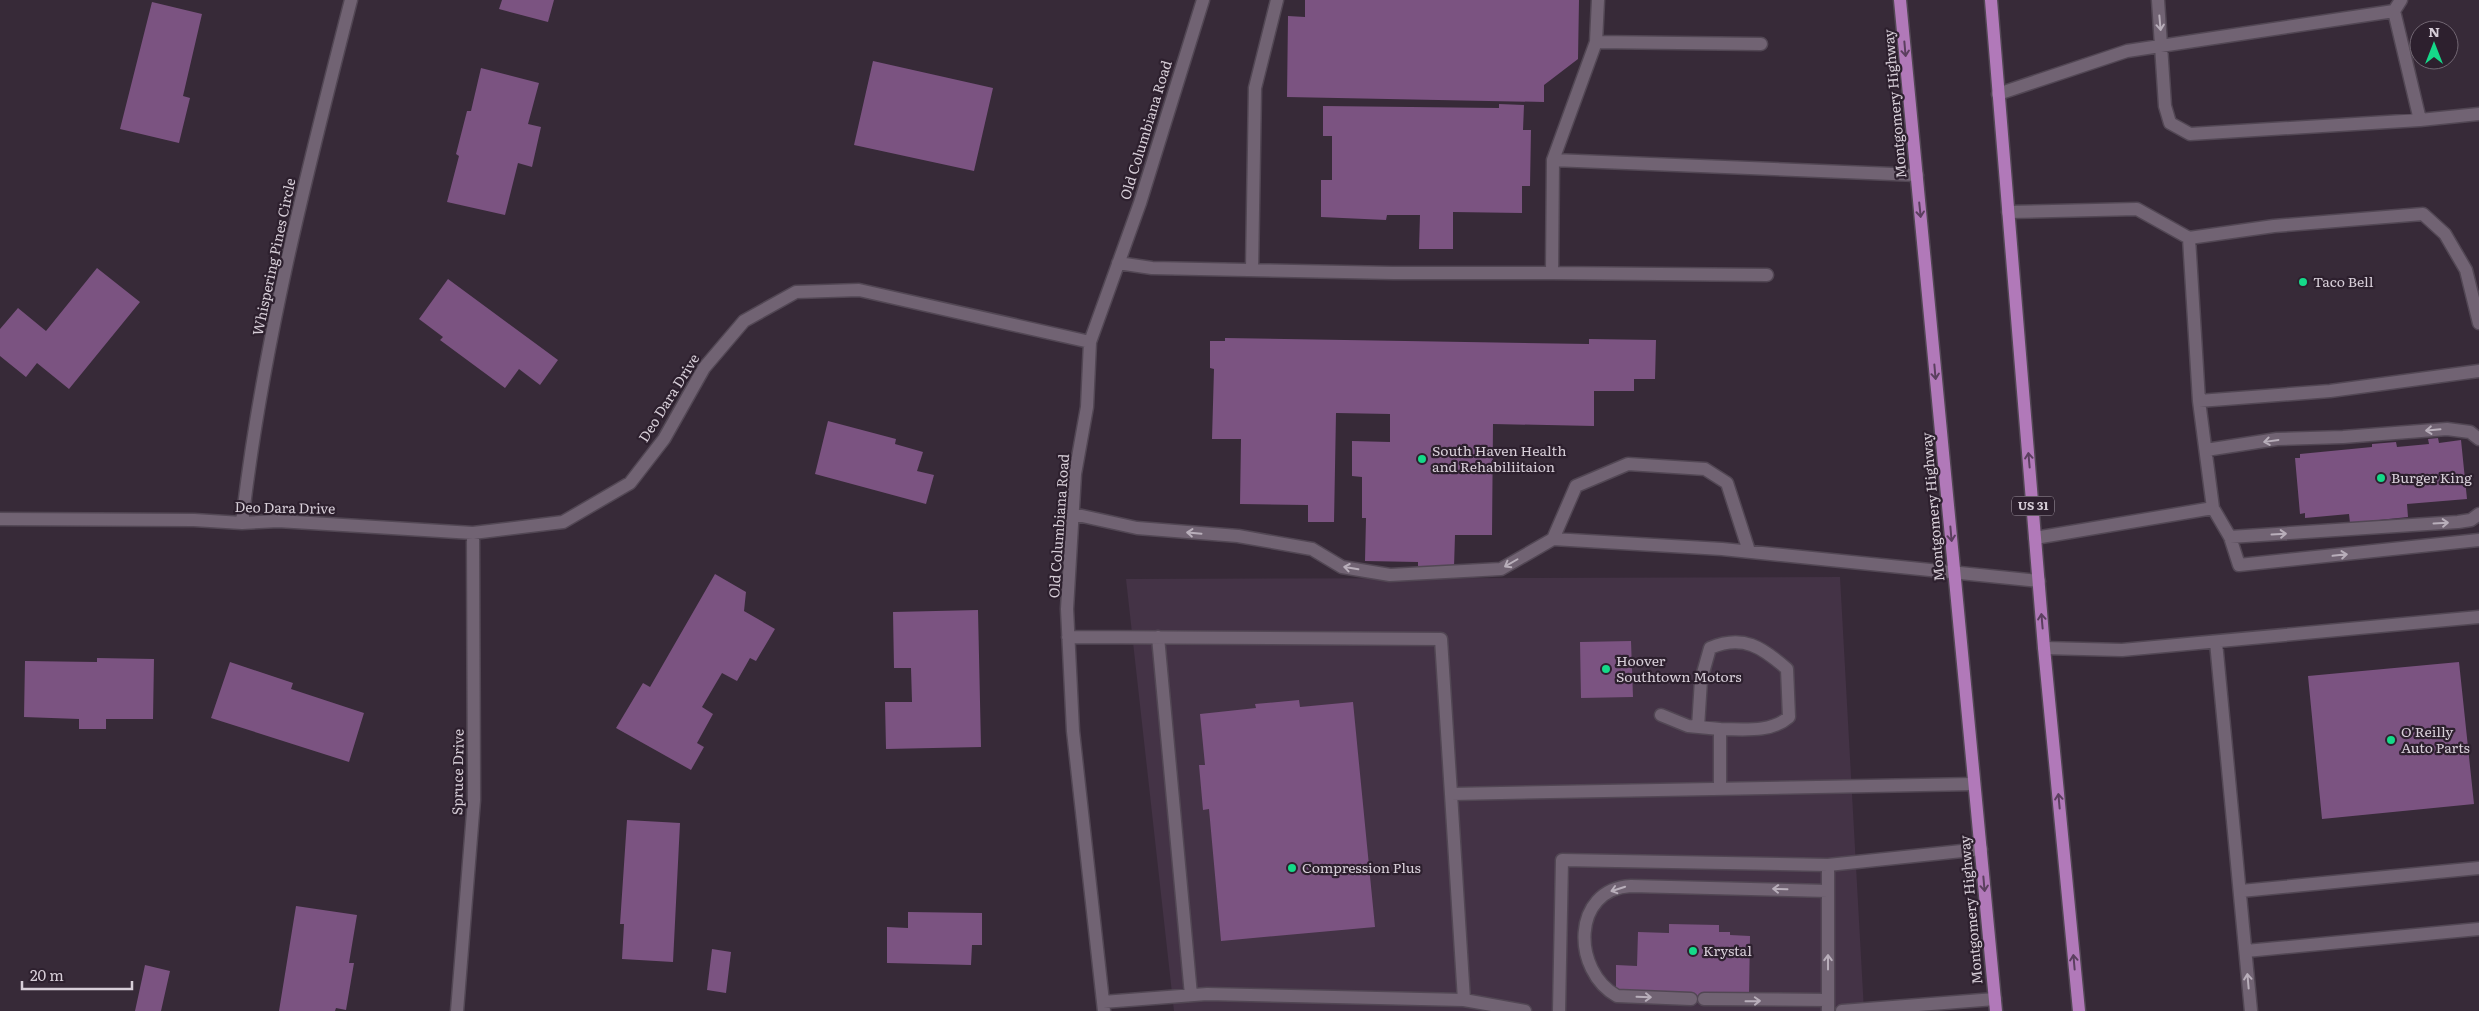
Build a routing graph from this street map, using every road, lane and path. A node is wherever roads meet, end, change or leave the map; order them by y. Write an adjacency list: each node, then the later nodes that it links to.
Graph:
1 (351, 0): 33 (street, Whispering Pines Circle)
2 (1203, 0): 19 (street, Old Columbiana Road)
3 (1277, 0): 20 (street)
4 (1598, 0): 9 (street)
5 (1900, 0): 16 (main road, Montgomery Highway, one-way to 16)
6 (1991, 0): 12 (main road, US 31)
7 (2158, 0): 11 (street, one-way to 11)
8 (2396, 5): 11 (street); 14 (street)
9 (1596, 42): 10 (street); 15 (street)
10 (1761, 44)
11 (2162, 47): 12 (street); 14 (street)
12 (1998, 94): 17 (main road, US 31)
13 (2479, 114): 14 (street)
14 (2420, 120)
15 (1553, 160): 16 (street); 21 (street)
16 (1917, 175): 40 (main road, Montgomery Highway, one-way to 40)
17 (2008, 212): 18 (street); 36 (main road, US 31, one-way to 17)
18 (2189, 238): 23 (street); 26 (street)
19 (1118, 263): 20 (street); 24 (street, Old Columbiana Road)
20 (1252, 270): 21 (street)
21 (1552, 273): 22 (street)
22 (1768, 275)
23 (2479, 323)
24 (1090, 342): 30 (street, Old Columbiana Road); 34 (street, Deo Dara Drive)
25 (2479, 371): 26 (street)
26 (2199, 401): 28 (street)
27 (2479, 439): 28 (street, one-way to 28)
28 (2206, 450): 29 (street)
29 (2214, 508): 35 (street); 36 (street)
30 (1073, 514): 37 (street, one-way to 30); 43 (street, Old Columbiana Road)
31 (2479, 514): 35 (street, one-way to 31)
32 (0, 519): 33 (street, Deo Dara Drive)
33 (242, 523): 34 (street, Deo Dara Drive)
34 (473, 533): 67 (street, Spruce Drive)
35 (2230, 537): 38 (street, one-way to 38)
36 (2035, 538): 41 (main road, US 31)
37 (1553, 539): 39 (street); 39 (street)
38 (2479, 540)
39 (1748, 551): 40 (street)
40 (1954, 571): 41 (street); 50 (main road, Montgomery Highway)
41 (2039, 581): 46 (main road, US 31, one-way to 41)
42 (2479, 617): 45 (street)
43 (1068, 637): 44 (street); 65 (street, Old Columbiana Road)
44 (1158, 638): 52 (street); 60 (street)
45 (2216, 642): 46 (street); 57 (street)
46 (2044, 648): 71 (main road, US 31, one-way to 46)
47 (1661, 716): 48 (street)
48 (1698, 727): 49 (street); 49 (street)
49 (1720, 730): 51 (street)
50 (1974, 784): 51 (street); 53 (main road, Montgomery Highway)
51 (1720, 788): 52 (street)
52 (1451, 794): 63 (street)
53 (1980, 849): 54 (street); 64 (main road, Montgomery Highway, one-way to 64)
54 (1828, 865): 56 (street); 69 (street)
55 (2479, 868): 57 (street)
56 (1828, 891): 61 (street, one-way to 61); 66 (street, one-way to 56)
57 (2241, 891): 59 (street)
58 (2479, 929): 59 (street)
59 (2246, 951): 72 (street, one-way to 59)
60 (1191, 995): 63 (street); 65 (street)
61 (1691, 999)
62 (1704, 999): 66 (street, one-way to 66)
63 (1464, 1000): 68 (street)
64 (1995, 1005): 70 (street)
65 (1103, 1006)
66 (1828, 1006)
67 (457, 1011)
68 (1525, 1011)
69 (1559, 1011)
70 (1842, 1011)
71 (2079, 1011)
72 (2251, 1011)

